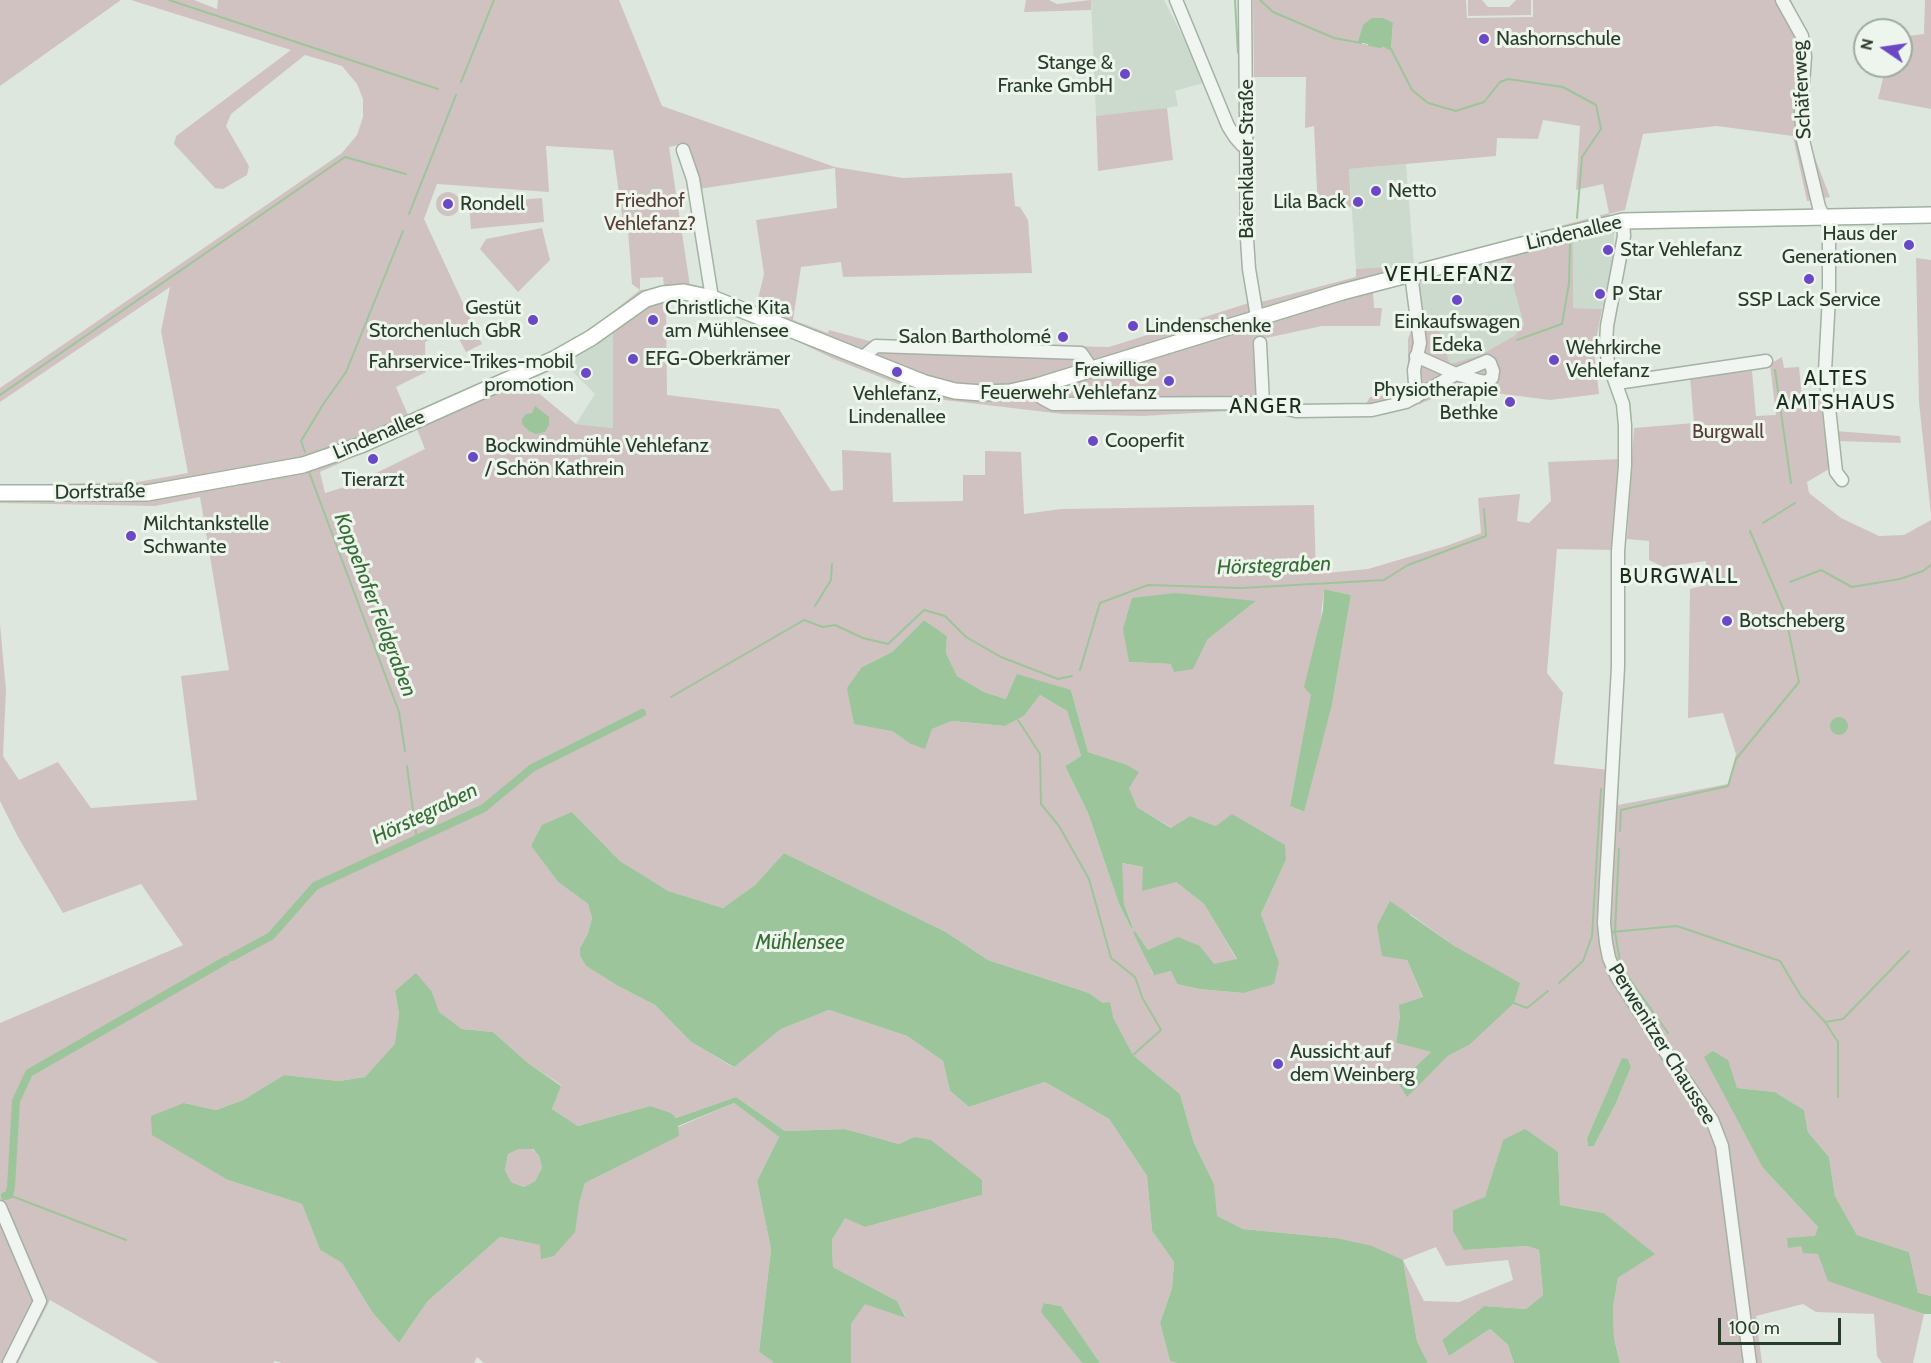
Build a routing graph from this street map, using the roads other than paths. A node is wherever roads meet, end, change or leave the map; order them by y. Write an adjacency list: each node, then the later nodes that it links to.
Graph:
1 (1176, 0): 4 (street)
2 (1245, 0): 4 (street, Bärenklauer Straße)
3 (1782, 0): 7 (street, Schäferweg)
4 (1246, 146): 11 (street, Bärenklauer Straße)
5 (683, 150): 10 (street)
6 (1931, 215): 7 (main road, Lindenallee)
7 (1824, 217): 8 (main road, Lindenallee); 21 (street, Schäferweg)
8 (1623, 221): 9 (main road, Lindenallee); 17 (street)
9 (1411, 274): 11 (main road, Lindenallee); 13 (street)
10 (712, 298): 14 (main road, Lindenallee); 22 (main road, Lindenallee)
11 (1257, 317): 16 (main road, Lindenallee)
12 (1260, 343): 20 (street)
13 (1416, 356): 19 (street); 19 (street)
14 (862, 358): 16 (street); 18 (main road, Lindenallee)
15 (1766, 361): 17 (street)
16 (1092, 369): 18 (main road, Lindenallee)
17 (1617, 383): 26 (street, Perwenitzer Chaussee)
18 (1037, 386): 20 (street)
19 (1416, 397): 20 (street)
20 (1263, 403)
21 (1842, 480)
22 (199, 483): 23 (main road, Dorfstraße)
23 (0, 493)
24 (0, 1207): 25 (street)
25 (9, 1363)
26 (1750, 1363)

